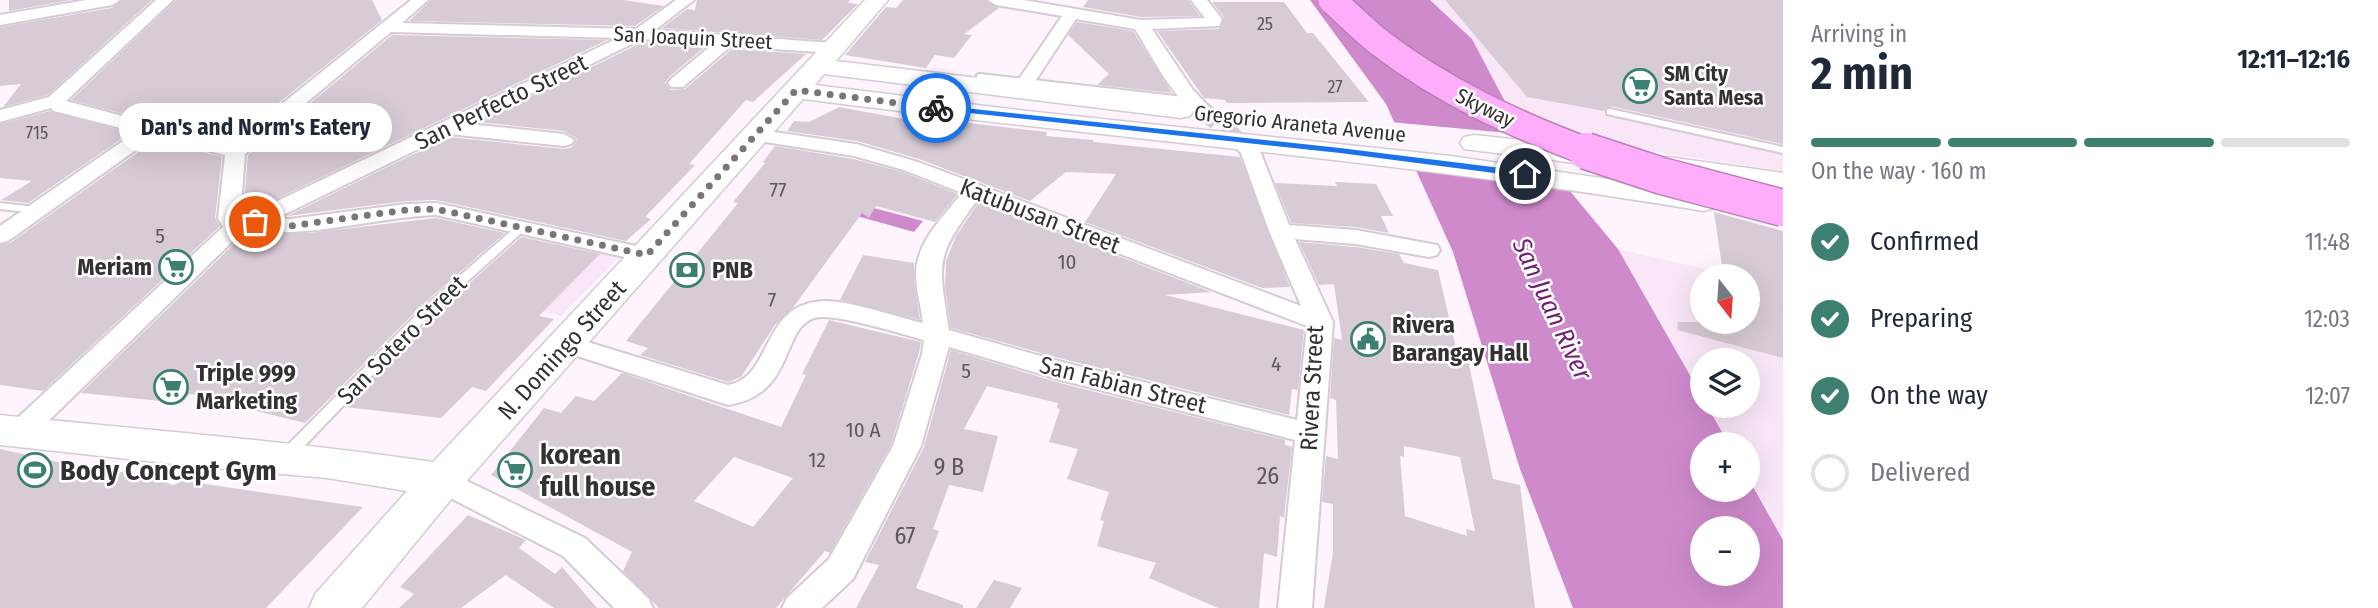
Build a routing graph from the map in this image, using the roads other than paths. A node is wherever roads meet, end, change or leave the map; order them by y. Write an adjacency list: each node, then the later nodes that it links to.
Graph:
1 (112, 0): 12 (street)
2 (164, 0): 22 (street)
3 (420, 0): 14 (street)
4 (686, 0): 15 (street, San Perfecto Street)
5 (877, 0): 17 (main road, N. Domingo Street)
6 (996, 0): 10 (street)
7 (1199, 0): 13 (street)
8 (1332, 0): 38 (highway, Skyway, bridge)
9 (1369, 0): 35 (highway, Skyway)
10 (1015, 1): 11 (street)
11 (1073, 12): 13 (street); 19 (street)
12 (0, 20)
13 (1141, 25): 23 (street)
14 (386, 27): 15 (street, San Joaquin Street); 33 (street)
15 (640, 34): 16 (street, San Joaquin Street); 26 (street, San Perfecto Street)
16 (729, 39): 17 (street, San Joaquin Street); 20 (street)
17 (824, 57): 21 (main road, N. Domingo Street); 31 (main road, Gregorio Araneta Avenue)
18 (980, 77): 19 (lane)
19 (1026, 82): 23 (lane)
20 (677, 83)
21 (796, 90): 28 (main road, N. Domingo Street); 31 (main road, Gregorio Araneta Avenue)
22 (55, 101): 25 (street); 27 (street)
23 (1198, 106)
24 (1610, 112): 32 (lane)
25 (0, 117)
26 (449, 128): 29 (street); 41 (street, San Perfecto Street)
27 (150, 131): 33 (street); 39 (street)
28 (754, 135): 36 (street, Katubusan Street); 46 (main road, N. Domingo Street)
29 (564, 140)
30 (1241, 143): 43 (street, Rivera Street)
31 (1371, 144): 34 (main road, Gregorio Araneta Avenue)
32 (1783, 150)
33 (235, 152): 41 (street)
34 (1593, 169): 35 (main road, Gregorio Araneta Avenue); 40 (main road, Gregorio Araneta Avenue)
35 (1783, 183)
36 (973, 192): 47 (street, Katubusan Street); 48 (street)
37 (0, 206): 39 (lane)
38 (1783, 208)
39 (36, 210): 44 (street)
40 (1783, 218)
41 (248, 225): 42 (street); 50 (street, San Perfecto Street)
42 (523, 226): 46 (street); 52 (lane, San Sotero Street)
43 (1280, 231): 45 (street); 47 (street, Rivera Street)
44 (0, 236)
45 (1429, 250)
46 (647, 255): 49 (main road, N. Domingo Street)
47 (1320, 322): 51 (street, Rivera Street)
48 (937, 335): 49 (street, San Fabian Street); 51 (street, San Fabian Street); 56 (street)
49 (568, 344): 53 (main road, N. Domingo Street)
50 (10, 431): 52 (main road)
51 (1311, 433): 57 (street, Rivera Street)
52 (284, 458): 53 (main road)
53 (442, 480): 54 (main road, N. Domingo Street); 55 (street)
54 (333, 608)
55 (636, 608)
56 (799, 608)
57 (1295, 608)

